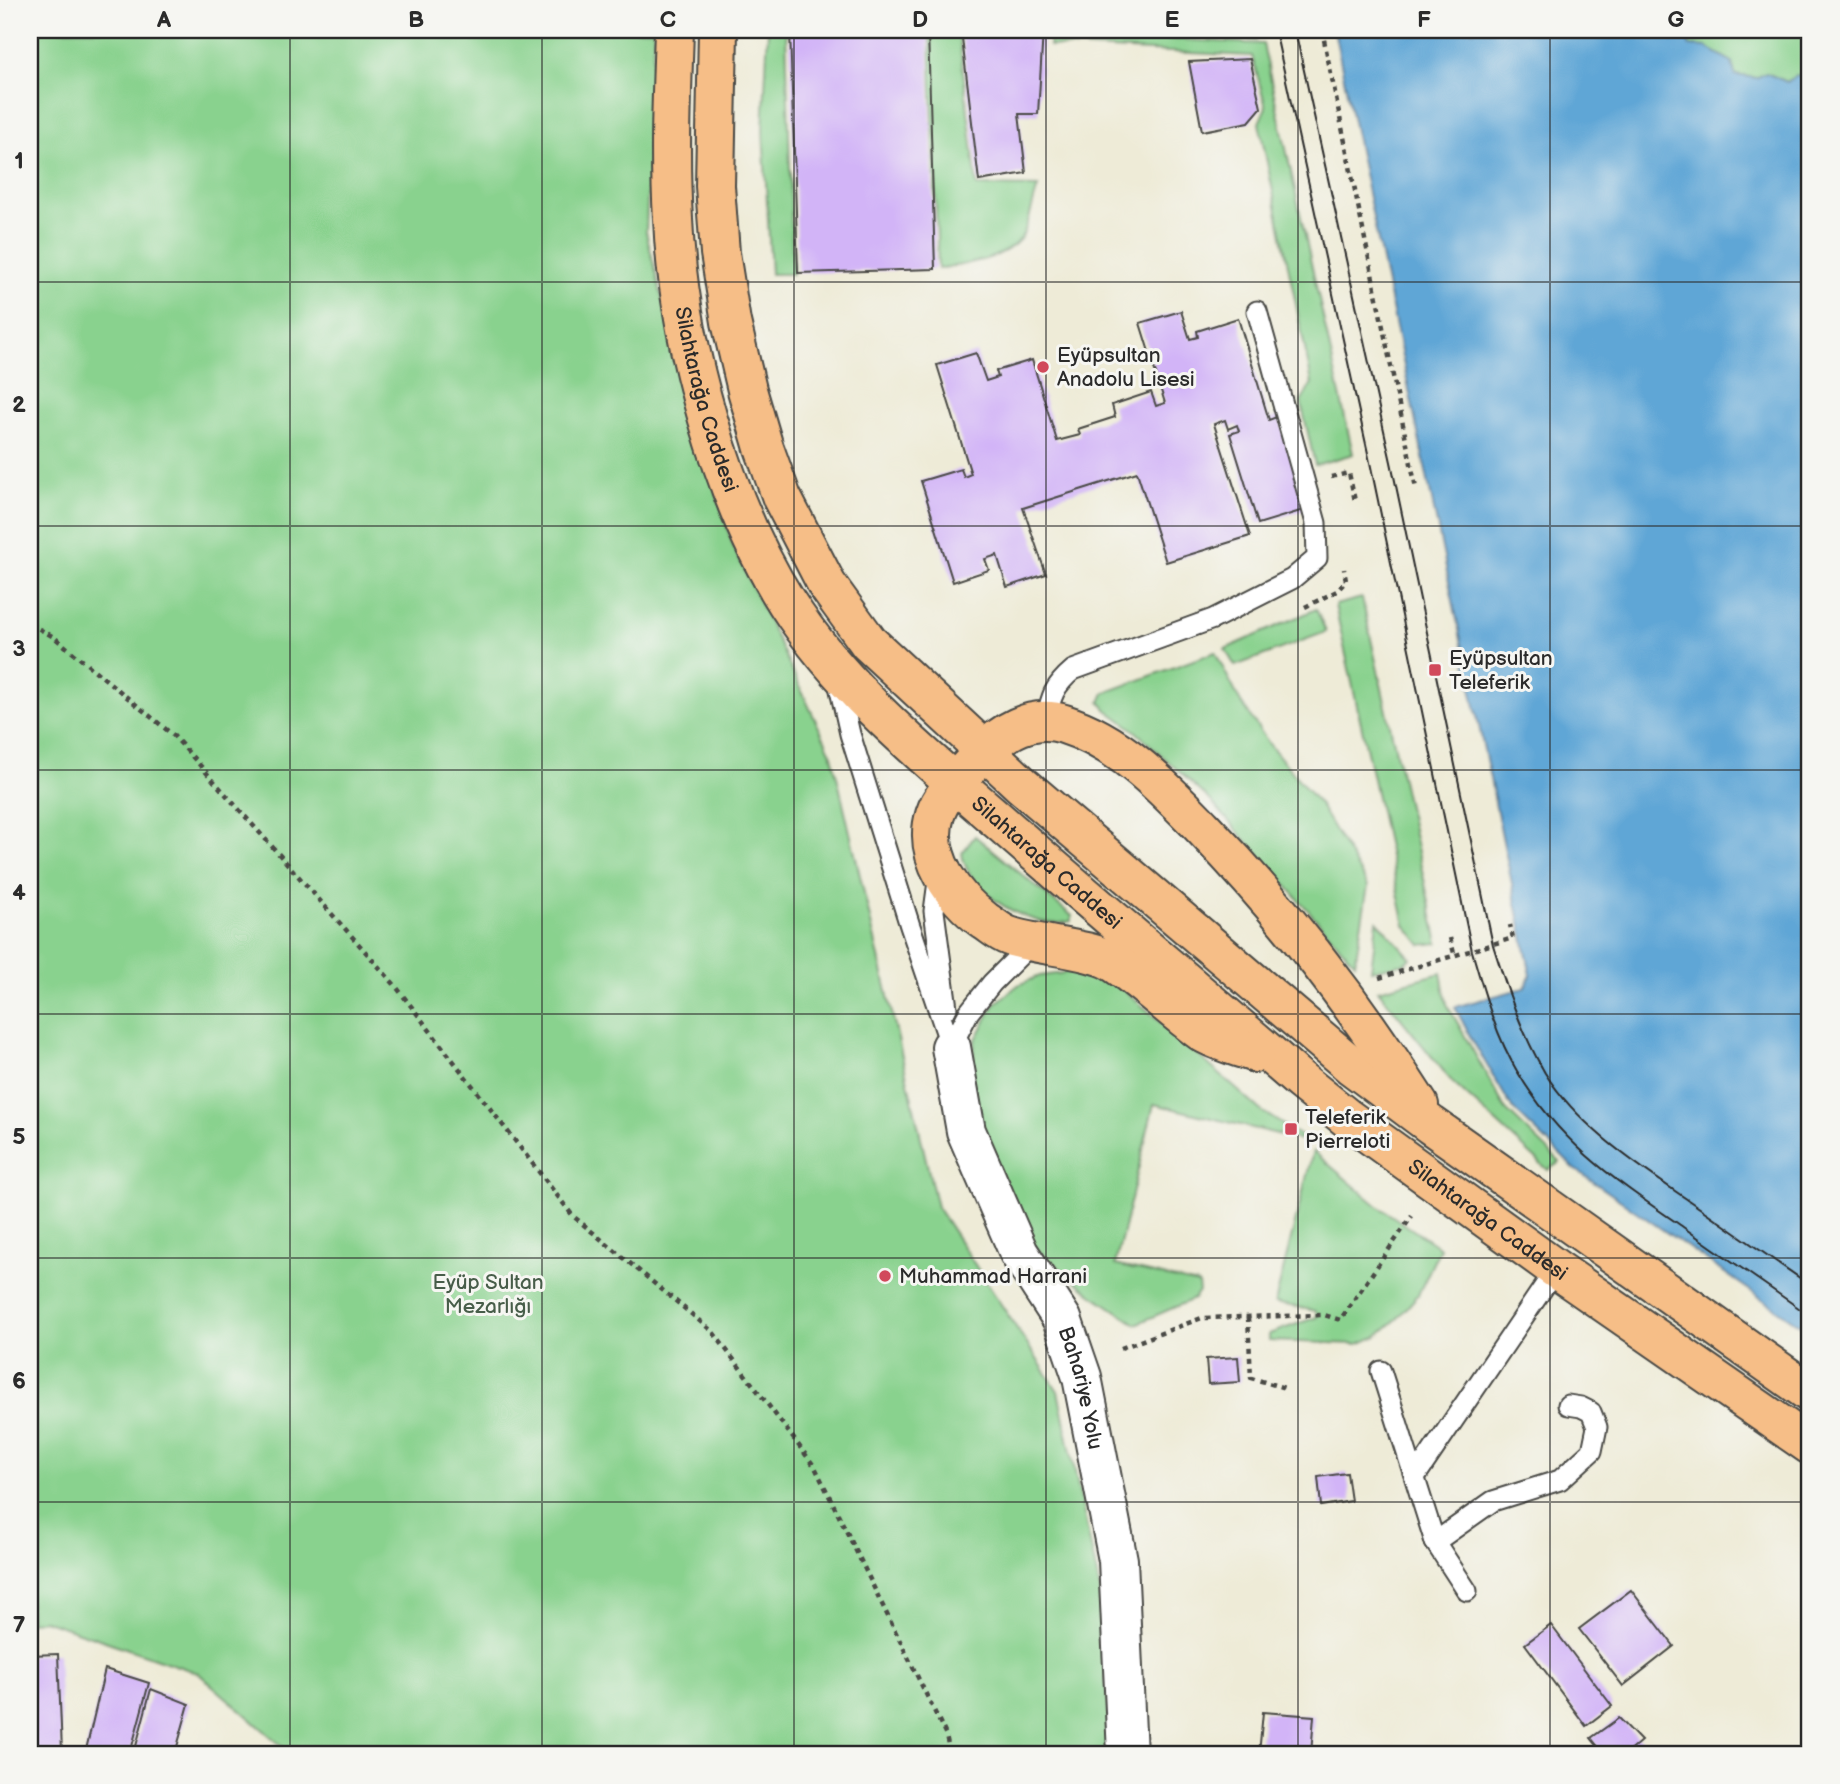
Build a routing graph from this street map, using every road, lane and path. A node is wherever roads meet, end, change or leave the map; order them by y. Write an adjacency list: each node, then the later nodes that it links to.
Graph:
1 (674, 30): 9 (main road, Silahtarağa Caddesi)
2 (718, 30): 11 (main road, Silahtarağa Caddesi)
3 (1322, 30): 6 (path)
4 (1257, 311): 10 (lane)
5 (1349, 473): 7 (path)
6 (1416, 488)
7 (1354, 501)
8 (30, 624): 34 (path)
9 (835, 667): 12 (main road, Silahtarağa Caddesi); 19 (lane)
10 (1046, 720): 11 (main road); 18 (main road)
11 (985, 750): 12 (main road); 21 (main road, Silahtarağa Caddesi)
12 (955, 783): 13 (main road); 20 (main road, Silahtarağa Caddesi)
13 (940, 869): 16 (main road); 19 (lane)
14 (1510, 925): 17 (path)
15 (1450, 938): 17 (path)
16 (1032, 943): 19 (lane); 20 (main road)
17 (1455, 957): 18 (path)
18 (1344, 995): 21 (main road)
19 (951, 1047): 35 (street, Bahariye Yolu)
20 (1276, 1060): 23 (main road, Silahtarağa Caddesi)
21 (1431, 1125): 28 (main road, Silahtarağa Caddesi)
22 (1412, 1216): 24 (path)
23 (1556, 1269): 30 (main road, Silahtarağa Caddesi); 31 (lane)
24 (1248, 1317): 25 (path); 27 (path)
25 (1121, 1348)
26 (1381, 1371): 31 (lane)
27 (1285, 1388)
28 (1810, 1393)
29 (1568, 1405): 32 (lane)
30 (1810, 1445)
31 (1415, 1477): 32 (lane)
32 (1435, 1542): 33 (lane)
33 (1467, 1591)
34 (950, 1754)
35 (1127, 1754)

